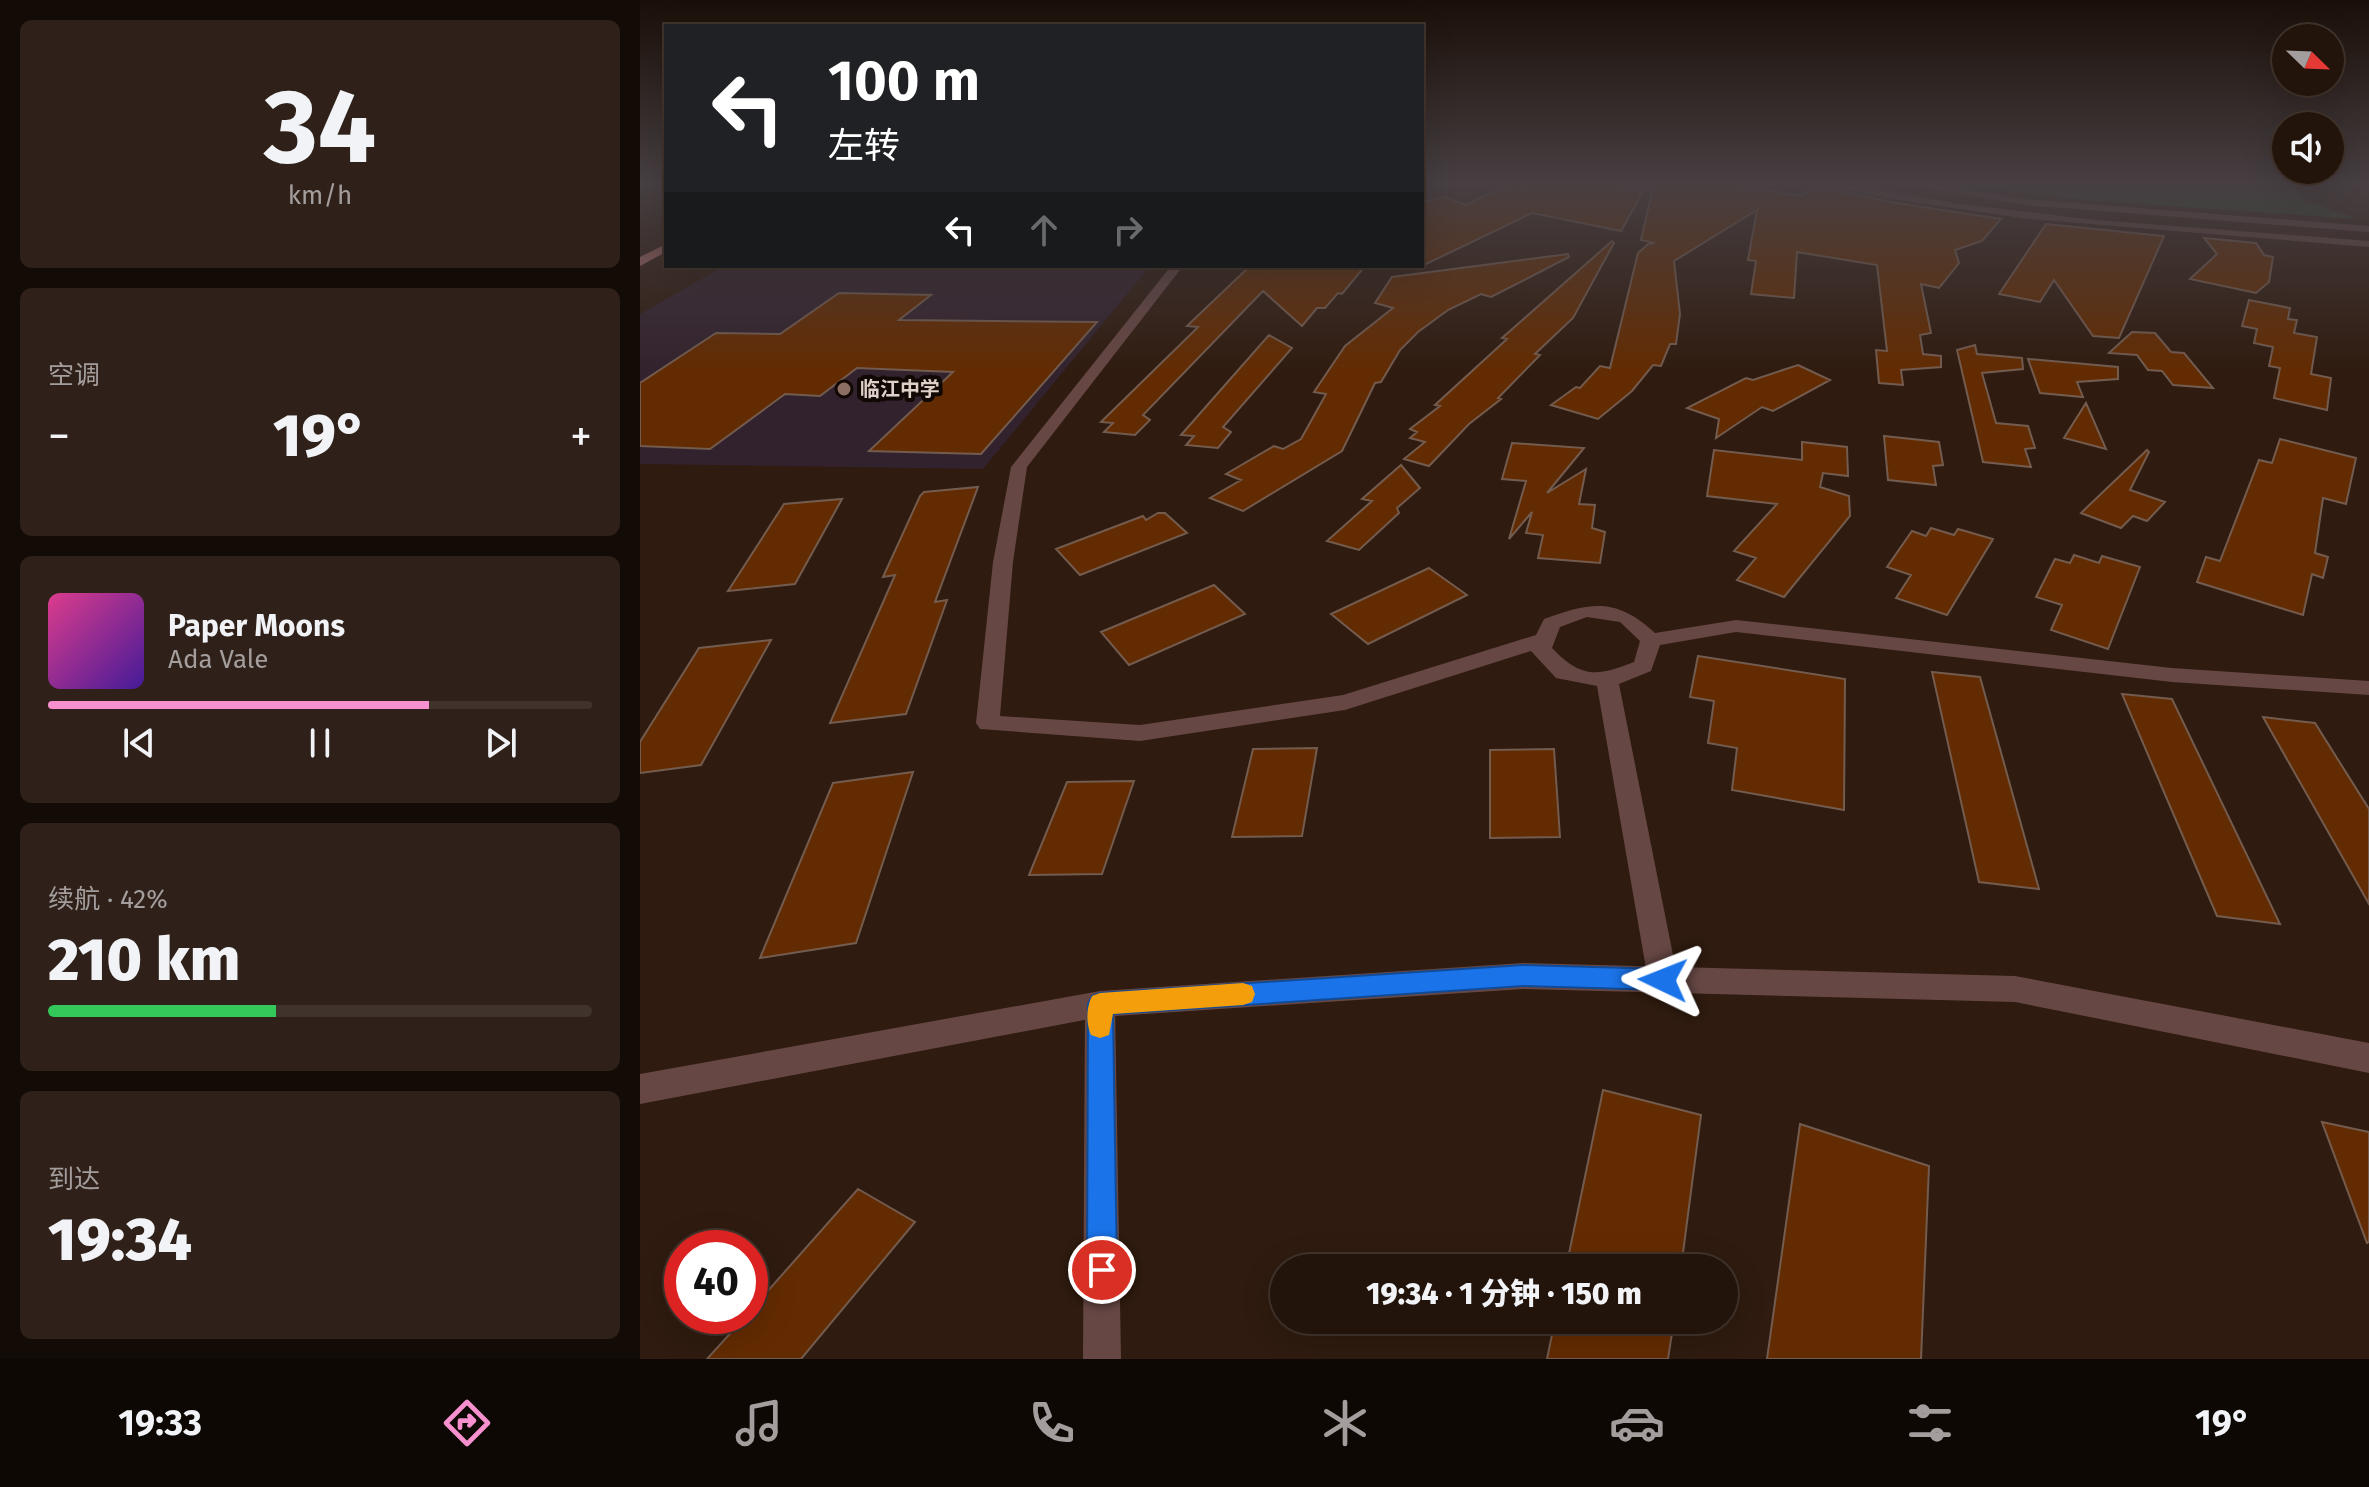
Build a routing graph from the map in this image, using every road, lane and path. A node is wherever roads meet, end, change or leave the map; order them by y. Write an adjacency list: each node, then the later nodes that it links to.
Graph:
1 (664, 248): 2 (main road)
2 (640, 262)
3 (1175, 268): 4 (street)
4 (1543, 640): 5 (street); 6 (street)
5 (1651, 640): 6 (street); 7 (street)
6 (1607, 681): 8 (street)
7 (2369, 688)
8 (1663, 980): 9 (street); 10 (street)
9 (1100, 1004): 11 (street); 12 (street)
10 (2369, 1058)
11 (640, 1089)
12 (1102, 1359)

